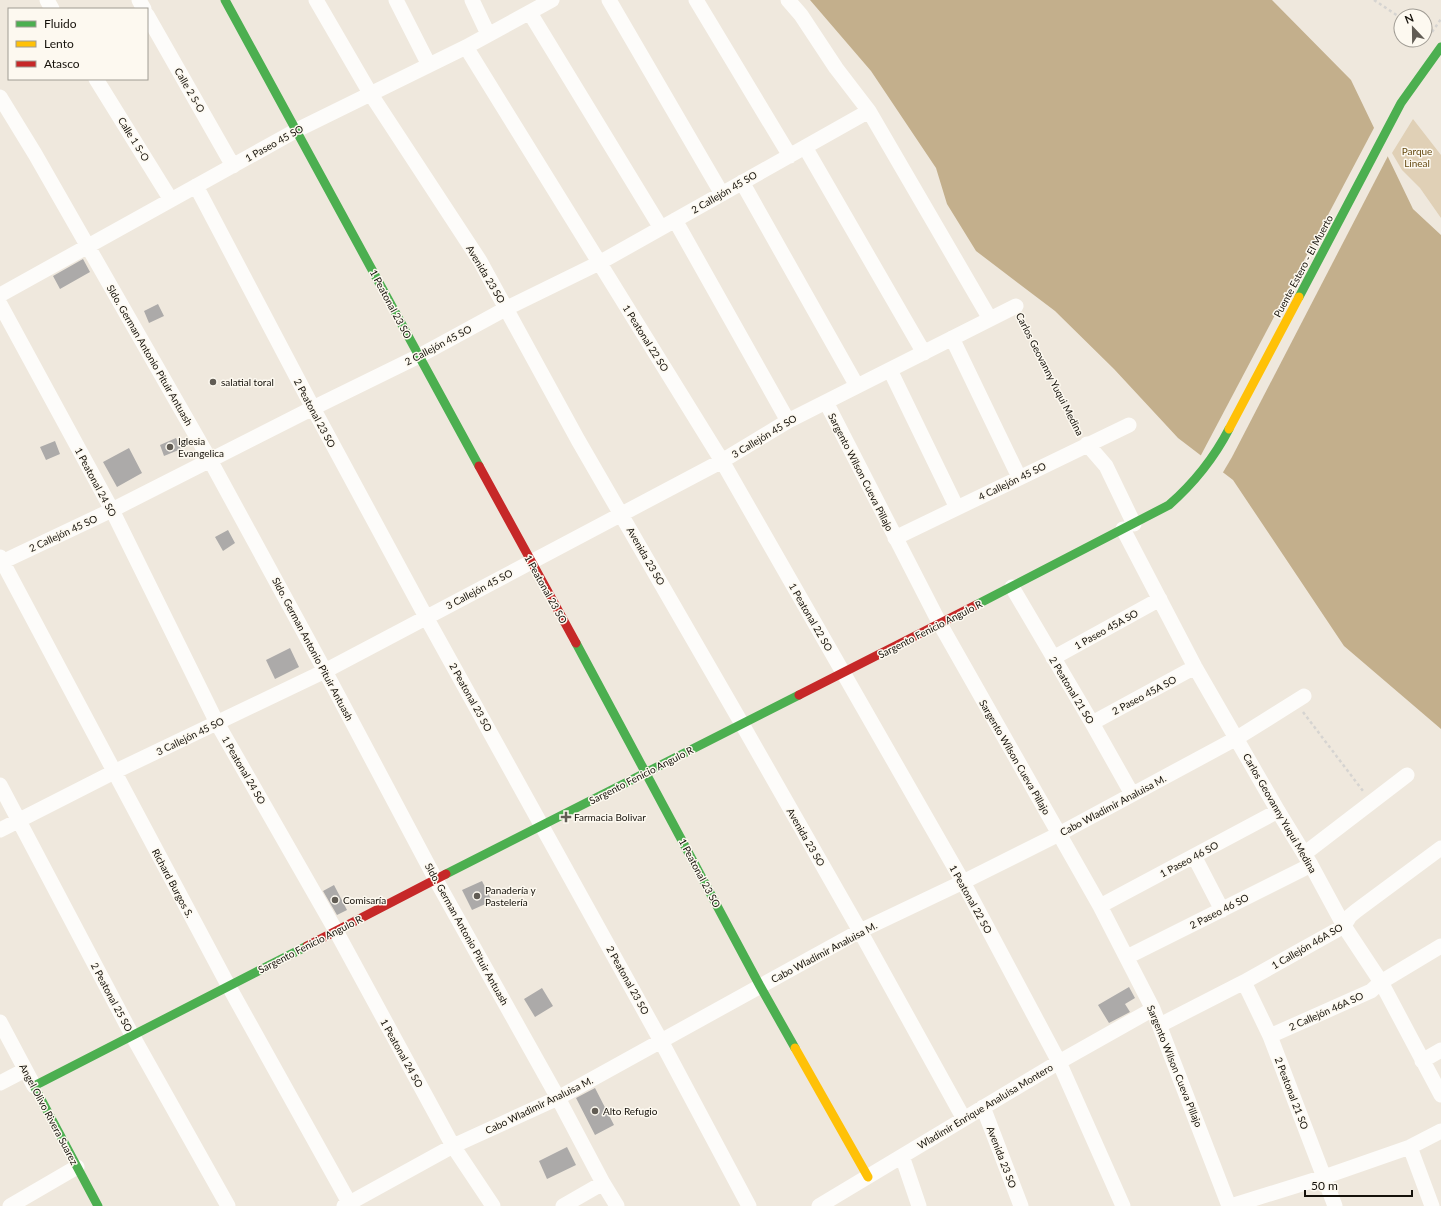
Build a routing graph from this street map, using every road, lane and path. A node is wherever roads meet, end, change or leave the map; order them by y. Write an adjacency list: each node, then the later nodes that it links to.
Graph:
1 (225, 0): 23 (street, 1 Peatonal 23 SO)
2 (316, 0): 20 (street, Avenida 23 SO)
3 (396, 0): 18 (street)
4 (472, 0): 15 (street)
5 (609, 0): 29 (street)
6 (696, 0): 25 (street)
7 (788, 0): 22 (street)
8 (1374, 0): 11 (path)
9 (550, 1): 10 (street, 1 Paseo 45 SO)
10 (530, 13): 15 (street, 1 Paseo 45 SO); 32 (street)
11 (1393, 13)
12 (148, 17): 26 (street, Calle 2 S-O)
13 (1441, 19): 14 (path)
14 (1433, 30)
15 (488, 34): 16 (street, 1 Paseo 45 SO)
16 (466, 47): 18 (street, 1 Paseo 45 SO); 34 (street, 1 Peatonal 22 SO)
17 (1441, 47): 53 (street, Puente Estero - El Muerto)
18 (429, 65): 20 (street, 1 Paseo 45 SO)
19 (97, 80): 30 (street, Calle 1 S-O)
20 (370, 93): 23 (street, 1 Paseo 45 SO); 38 (street, Avenida 23 SO)
21 (0, 97): 33 (street, Sldo. German Antonio Pituir Antuash)
22 (869, 111): 24 (street, 2 Callejón 45 SO); 39 (street)
23 (296, 130): 26 (street, 1 Paseo 45 SO); 42 (street, 1 Peatonal 23 SO)
24 (805, 147): 25 (street, 2 Callejón 45 SO); 41 (street)
25 (790, 156): 27 (street, 2 Callejón 45 SO)
26 (233, 166): 28 (street, 1 Paseo 45 SO)
27 (742, 182): 29 (street, 2 Callejón 45 SO); 44 (street)
28 (196, 186): 30 (street, 1 Paseo 45 SO); 46 (street, 2 Peatonal 23 SO)
29 (722, 194): 31 (street, 2 Callejón 45 SO)
30 (171, 200): 33 (street, 1 Paseo 45 SO)
31 (675, 220): 32 (street, 2 Callejón 45 SO); 47 (street)
32 (661, 228): 34 (street, 2 Callejón 45 SO)
33 (88, 246): 35 (street, 1 Paseo 45 SO); 50 (street, Sldo. German Antonio Pituir Antuash)
34 (600, 263): 38 (street, 2 Callejón 45 SO); 51 (street, 1 Peatonal 22 SO)
35 (0, 295)
36 (0, 304): 55 (street, 1 Peatonal 24 SO)
37 (1016, 306): 39 (street, 3 Callejón 45 SO); 49 (path, Carlos Geovanny Yuqui Medina)
38 (506, 308): 42 (street, 2 Callejón 45 SO); 56 (street, Avenida 23 SO)
39 (990, 319): 40 (street, 3 Callejón 45 SO)
40 (952, 338): 41 (street, 3 Callejón 45 SO); 52 (street)
41 (924, 353): 43 (street, 3 Callejón 45 SO)
42 (419, 356): 46 (street, 2 Callejón 45 SO); 60 (street, 1 Peatonal 23 SO)
43 (890, 370): 44 (street, 3 Callejón 45 SO); 54 (street)
44 (857, 386): 45 (street, 3 Callejón 45 SO)
45 (826, 402): 47 (street, 3 Callejón 45 SO); 58 (street, Sargento Wilson Cueva Pillajo)
46 (312, 408): 50 (street, 2 Callejón 45 SO); 63 (street, 2 Peatonal 23 SO)
47 (788, 421): 51 (street, 3 Callejón 45 SO)
48 (1129, 425): 49 (street, 4 Callejón 45 SO)
49 (1087, 444): 52 (street, 4 Callejón 45 SO); 57 (street, Carlos Geovanny Yuqui Medina)
50 (210, 460): 55 (street, 2 Callejón 45 SO); 67 (street, Sldo. German Antonio Pituir Antuash)
51 (722, 461): 56 (street, 3 Callejón 45 SO); 68 (street, 1 Peatonal 22 SO)
52 (1019, 477): 54 (street, 4 Callejón 45 SO)
53 (1182, 494): 57 (street, Sargento Fenicio Angulo R)
54 (957, 508): 58 (street, 4 Callejón 45 SO)
55 (112, 510): 59 (street, 2 Callejón 45 SO); 70 (street, 1 Peatonal 24 SO)
56 (622, 514): 60 (street, 3 Callejón 45 SO); 72 (street, Avenida 23 SO)
57 (1129, 526): 61 (street, Sargento Fenicio Angulo R); 62 (street, Carlos Geovanny Yuqui Medina)
58 (895, 538): 64 (street, Sargento Wilson Cueva Pillajo)
59 (1, 561): 74 (street, Richard Burgos S.)
60 (531, 561): 63 (street, 3 Callejón 45 SO); 75 (street, 1 Peatonal 23 SO)
61 (1012, 587): 64 (street, Sargento Fenicio Angulo R); 65 (street, 2 Peatonal 21 SO)
62 (1160, 599): 65 (street, 1 Paseo 45A SO); 66 (street, Carlos Geovanny Yuqui Medina)
63 (426, 617): 67 (street, 3 Callejón 45 SO); 82 (street, 2 Peatonal 23 SO)
64 (940, 624): 68 (street, Sargento Fenicio Angulo R); 84 (street, Sargento Wilson Cueva Pillajo)
65 (1053, 658): 71 (street, 2 Peatonal 21 SO)
66 (1195, 667): 71 (street, 2 Paseo 45A SO); 73 (street, Carlos Geovanny Yuqui Medina)
67 (325, 671): 70 (street, 3 Callejón 45 SO); 88 (street, Sldo. German Antonio Pituir Antuash)
68 (843, 673): 72 (street, Sargento Fenicio Angulo R); 89 (street, 1 Peatonal 22 SO)
69 (1300, 699): 73 (street, Cabo Wladimir Analuisa M.); 79 (path)
70 (217, 722): 74 (street, 3 Callejón 45 SO); 93 (street, 1 Peatonal 24 SO)
71 (1092, 723): 78 (street, 2 Peatonal 21 SO)
72 (742, 724): 75 (street, Sargento Fenicio Angulo R); 94 (street, Avenida 23 SO)
73 (1237, 738): 78 (street, Cabo Wladimir Analuisa M.); 80 (street, Carlos Geovanny Yuqui Medina)
74 (114, 772): 81 (street, 3 Callejón 45 SO); 99 (street, Richard Burgos S.)
75 (646, 772): 82 (street, Sargento Fenicio Angulo R); 100 (street, 1 Peatonal 23 SO)
76 (1408, 775): 79 (street, 2 Paseo 46 SO)
77 (0, 785): 81 (street, 2 Peatonal 25 SO)
78 (1132, 794): 84 (street, Cabo Wladimir Analuisa M.)
79 (1372, 803): 87 (street, 2 Paseo 46 SO)
80 (1278, 812): 86 (street, 1 Paseo 46 SO); 87 (street, Carlos Geovanny Yuqui Medina)
81 (19, 820): 83 (street, 3 Callejón 45 SO); 104 (street, 2 Peatonal 25 SO)
82 (542, 825): 88 (street, Sargento Fenicio Angulo R); 106 (street, 2 Peatonal 23 SO)
83 (0, 830)
84 (1059, 834): 89 (street, Cabo Wladimir Analuisa M.); 90 (street, Sargento Wilson Cueva Pillajo)
85 (1441, 848): 92 (street, 1 Callejón 46A SO)
86 (1194, 856): 90 (street, 1 Paseo 46 SO); 91 (street)
87 (1308, 860): 91 (street, 2 Paseo 46 SO); 92 (street, Carlos Geovanny Yuqui Medina)
88 (436, 880): 93 (street, Sargento Fenicio Angulo R); 114 (street, Sldo. German Antonio Pituir Antuash)
89 (963, 882): 94 (street, Cabo Wladimir Analuisa M.); 109 (street, 1 Peatonal 22 SO)
90 (1100, 906): 96 (street, Sargento Wilson Cueva Pillajo)
91 (1222, 910): 96 (street, 2 Paseo 46 SO)
92 (1344, 926): 97 (street, 1 Callejón 46A SO); 98 (street, Carlos Geovanny Yuqui Medina)
93 (336, 931): 99 (street, Sargento Fenicio Angulo R); 118 (street, 1 Peatonal 24 SO)
94 (860, 931): 100 (street, Cabo Wladimir Analuisa M.); 116 (street, Avenida 23 SO)
95 (1441, 946): 98 (street, 2 Callejón 46A SO)
96 (1127, 958): 101 (street, Sargento Wilson Cueva Pillajo)
97 (1244, 982): 103 (street, 1 Callejón 46A SO); 105 (street, 2 Peatonal 21 SO)
98 (1381, 982): 105 (street, 2 Callejón 46A SO); 108 (street, Carlos Geovanny Yuqui Medina)
99 (228, 985): 104 (street, Sargento Fenicio Angulo R); 125 (street, Richard Burgos S.)
100 (760, 986): 106 (street, Cabo Wladimir Analuisa M.); 122 (street, 1 Peatonal 23 SO)
101 (1153, 1009): 103 (street, Sargento Wilson Cueva Pillajo); 109 (street, Wladimir Enrique Analuisa Montero)
102 (0, 1022): 110 (street, Angel Olivo Rivera Suarez)
103 (1160, 1025): 137 (street, Sargento Wilson Cueva Pillajo)
104 (132, 1035): 112 (street, Sargento Fenicio Angulo R); 128 (street, 2 Peatonal 25 SO)
105 (1270, 1036): 123 (street, 2 Peatonal 21 SO)
106 (661, 1041): 114 (street, Cabo Wladimir Analuisa M.); 132 (street, 2 Peatonal 23 SO)
107 (1441, 1050): 108 (street)
108 (1422, 1061): 113 (street, Carlos Geovanny Yuqui Medina)
109 (1059, 1062): 115 (street, Wladimir Enrique Analuisa Montero); 136 (street, 1 Peatonal 22 SO)
110 (25, 1070): 111 (street); 112 (street, Angel Olivo Rivera Suarez)
111 (0, 1083)
112 (34, 1086): 121 (street, Angel Olivo Rivera Suarez)
113 (1441, 1095)
114 (558, 1098): 118 (street, Cabo Wladimir Analuisa M.); 124 (street, Sldo. German Antonio Pituir Antuash)
115 (983, 1107): 116 (street, Wladimir Enrique Analuisa Montero); 135 (street, Avenida 23 SO)
116 (964, 1118): 120 (street, Wladimir Enrique Analuisa Montero)
117 (1441, 1131): 119 (street)
118 (453, 1146): 125 (street, Cabo Wladimir Analuisa M.); 129 (street, 1 Peatonal 24 SO)
119 (1410, 1147): 123 (street); 139 (street)
120 (902, 1156): 122 (street, Wladimir Enrique Analuisa Montero); 134 (street)
121 (77, 1167): 126 (street); 127 (street, Angel Olivo Rivera Suarez)
122 (868, 1177): 133 (street, Wladimir Enrique Analuisa Montero)
123 (1324, 1177): 137 (street); 138 (street, 2 Peatonal 21 SO)
124 (603, 1183): 130 (street); 131 (street, Sldo. German Antonio Pituir Antuash)
125 (348, 1205)
126 (10, 1206)
127 (98, 1206)
128 (228, 1206)
129 (494, 1206)
130 (563, 1206)
131 (617, 1206)
132 (749, 1206)
133 (819, 1206)
134 (919, 1206)
135 (1021, 1206)
136 (1123, 1206)
137 (1230, 1206)
138 (1335, 1206)
139 (1432, 1206)

